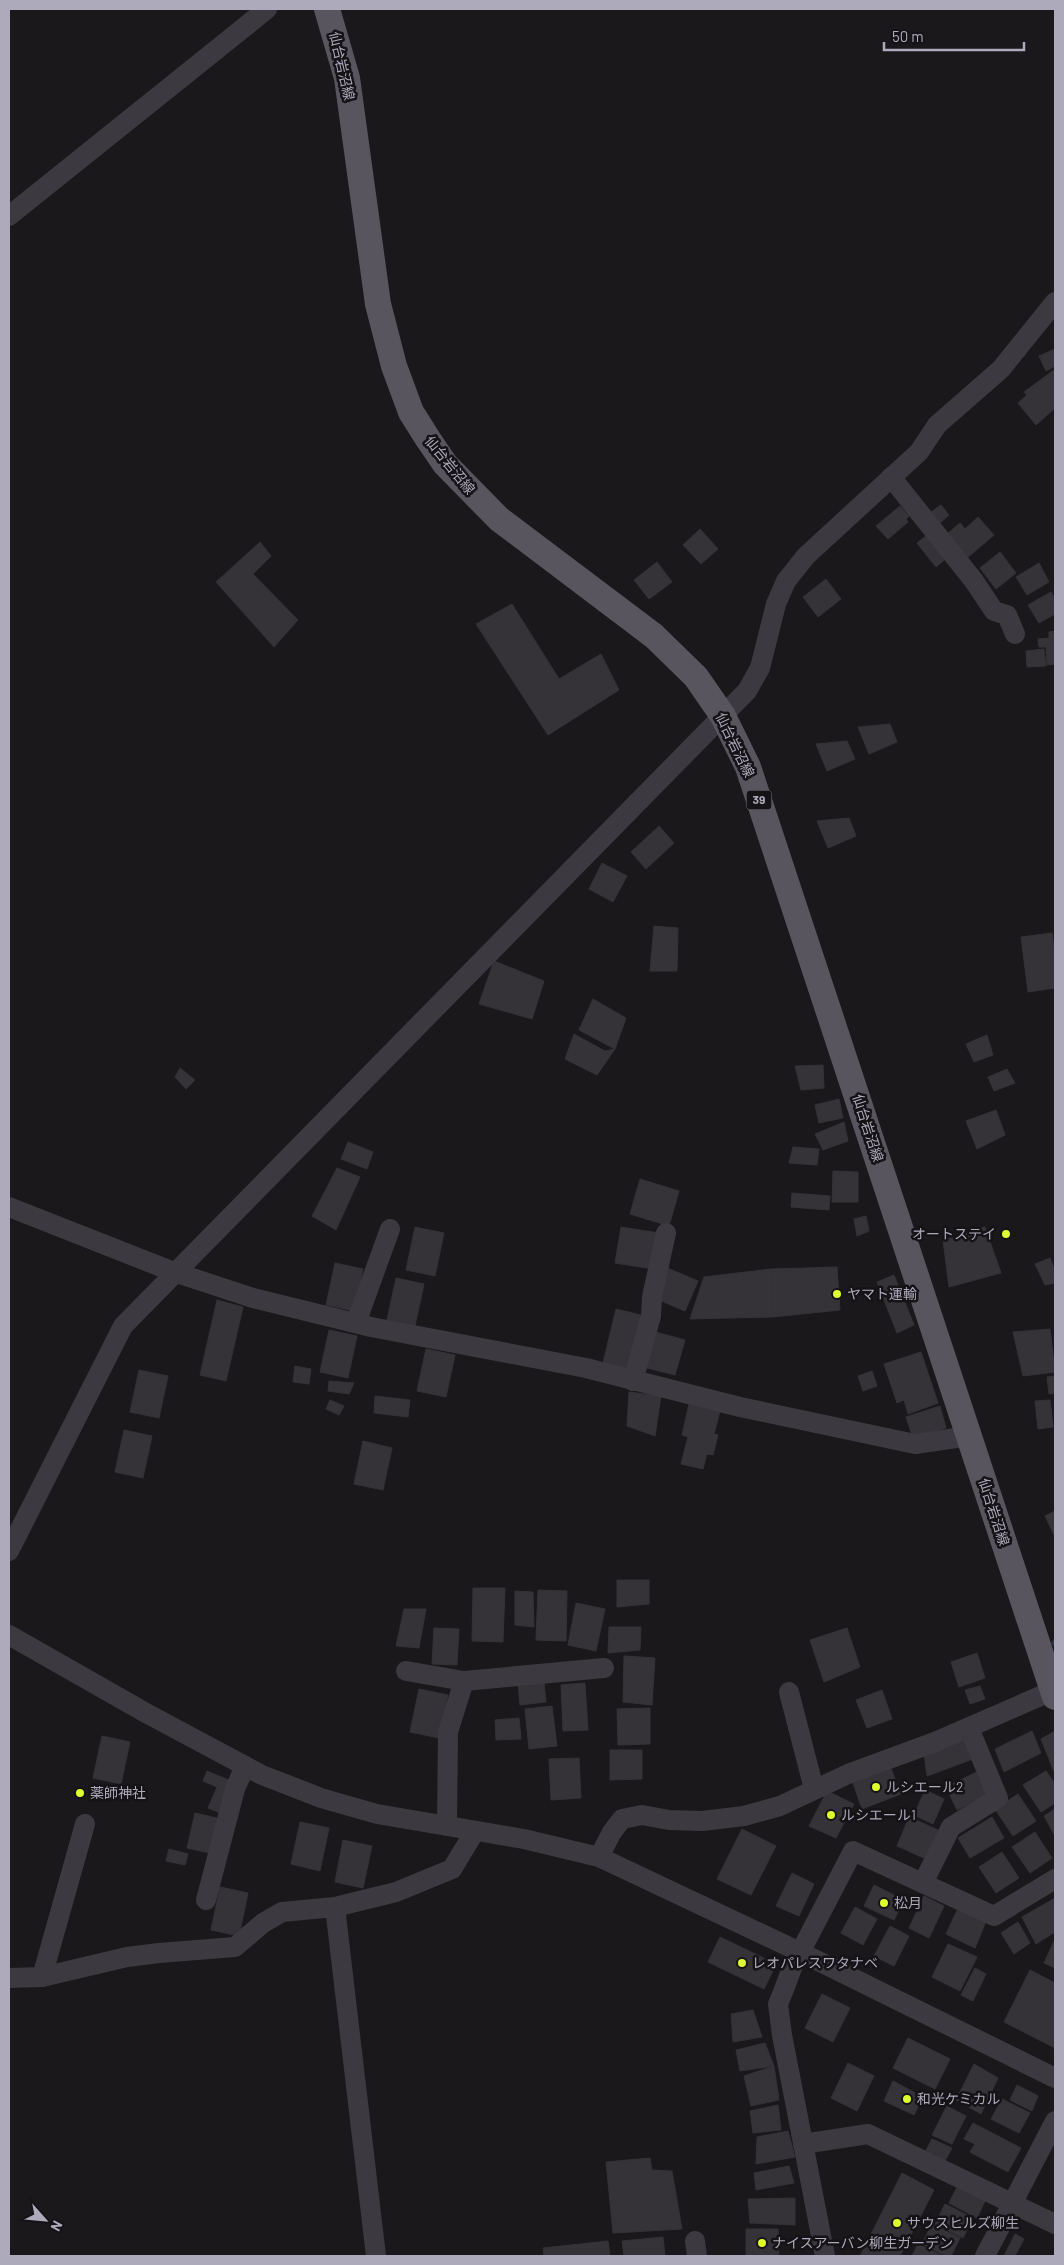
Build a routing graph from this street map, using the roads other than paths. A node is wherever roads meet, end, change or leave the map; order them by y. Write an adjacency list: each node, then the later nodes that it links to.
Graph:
1 (267, 9): 3 (street)
2 (327, 9): 7 (main road, 仙台岩沼線 / 39)
3 (9, 216)
4 (1055, 302): 5 (street)
5 (891, 477): 6 (street); 7 (street)
6 (1015, 634)
7 (723, 716): 11 (street); 14 (main road, 仙台岩沼線 / 39)
8 (9, 1207): 11 (street)
9 (390, 1229): 12 (street)
10 (666, 1233): 13 (street)
11 (174, 1272): 12 (street); 15 (street)
12 (356, 1323): 13 (street)
13 (633, 1381): 14 (street)
14 (970, 1436): 21 (main road, 仙台岩沼線 / 39)
15 (9, 1551)
16 (9, 1635): 23 (street)
17 (604, 1668): 19 (street)
18 (406, 1671): 19 (street)
19 (464, 1681): 26 (street)
20 (789, 1692): 24 (street)
21 (1054, 1694): 22 (street)
22 (968, 1728): 24 (street); 30 (street)
23 (245, 1766): 26 (street); 31 (street)
24 (814, 1790): 28 (street)
25 (86, 1824): 34 (street)
26 (447, 1826): 27 (street)
27 (475, 1831): 28 (street); 32 (street)
28 (599, 1857): 33 (street)
29 (1055, 1879): 30 (street)
30 (923, 1883): 33 (street)
31 (206, 1900)
32 (335, 1906): 34 (street); 41 (street)
33 (800, 1952): 36 (street); 38 (street)
34 (42, 1977): 35 (street)
35 (9, 1978)
36 (1055, 2078)
37 (1055, 2121): 39 (street)
38 (803, 2144): 39 (street); 42 (street)
39 (1012, 2204): 40 (street); 43 (street)
40 (1055, 2224)
41 (376, 2256)
42 (825, 2256)
43 (985, 2256)

